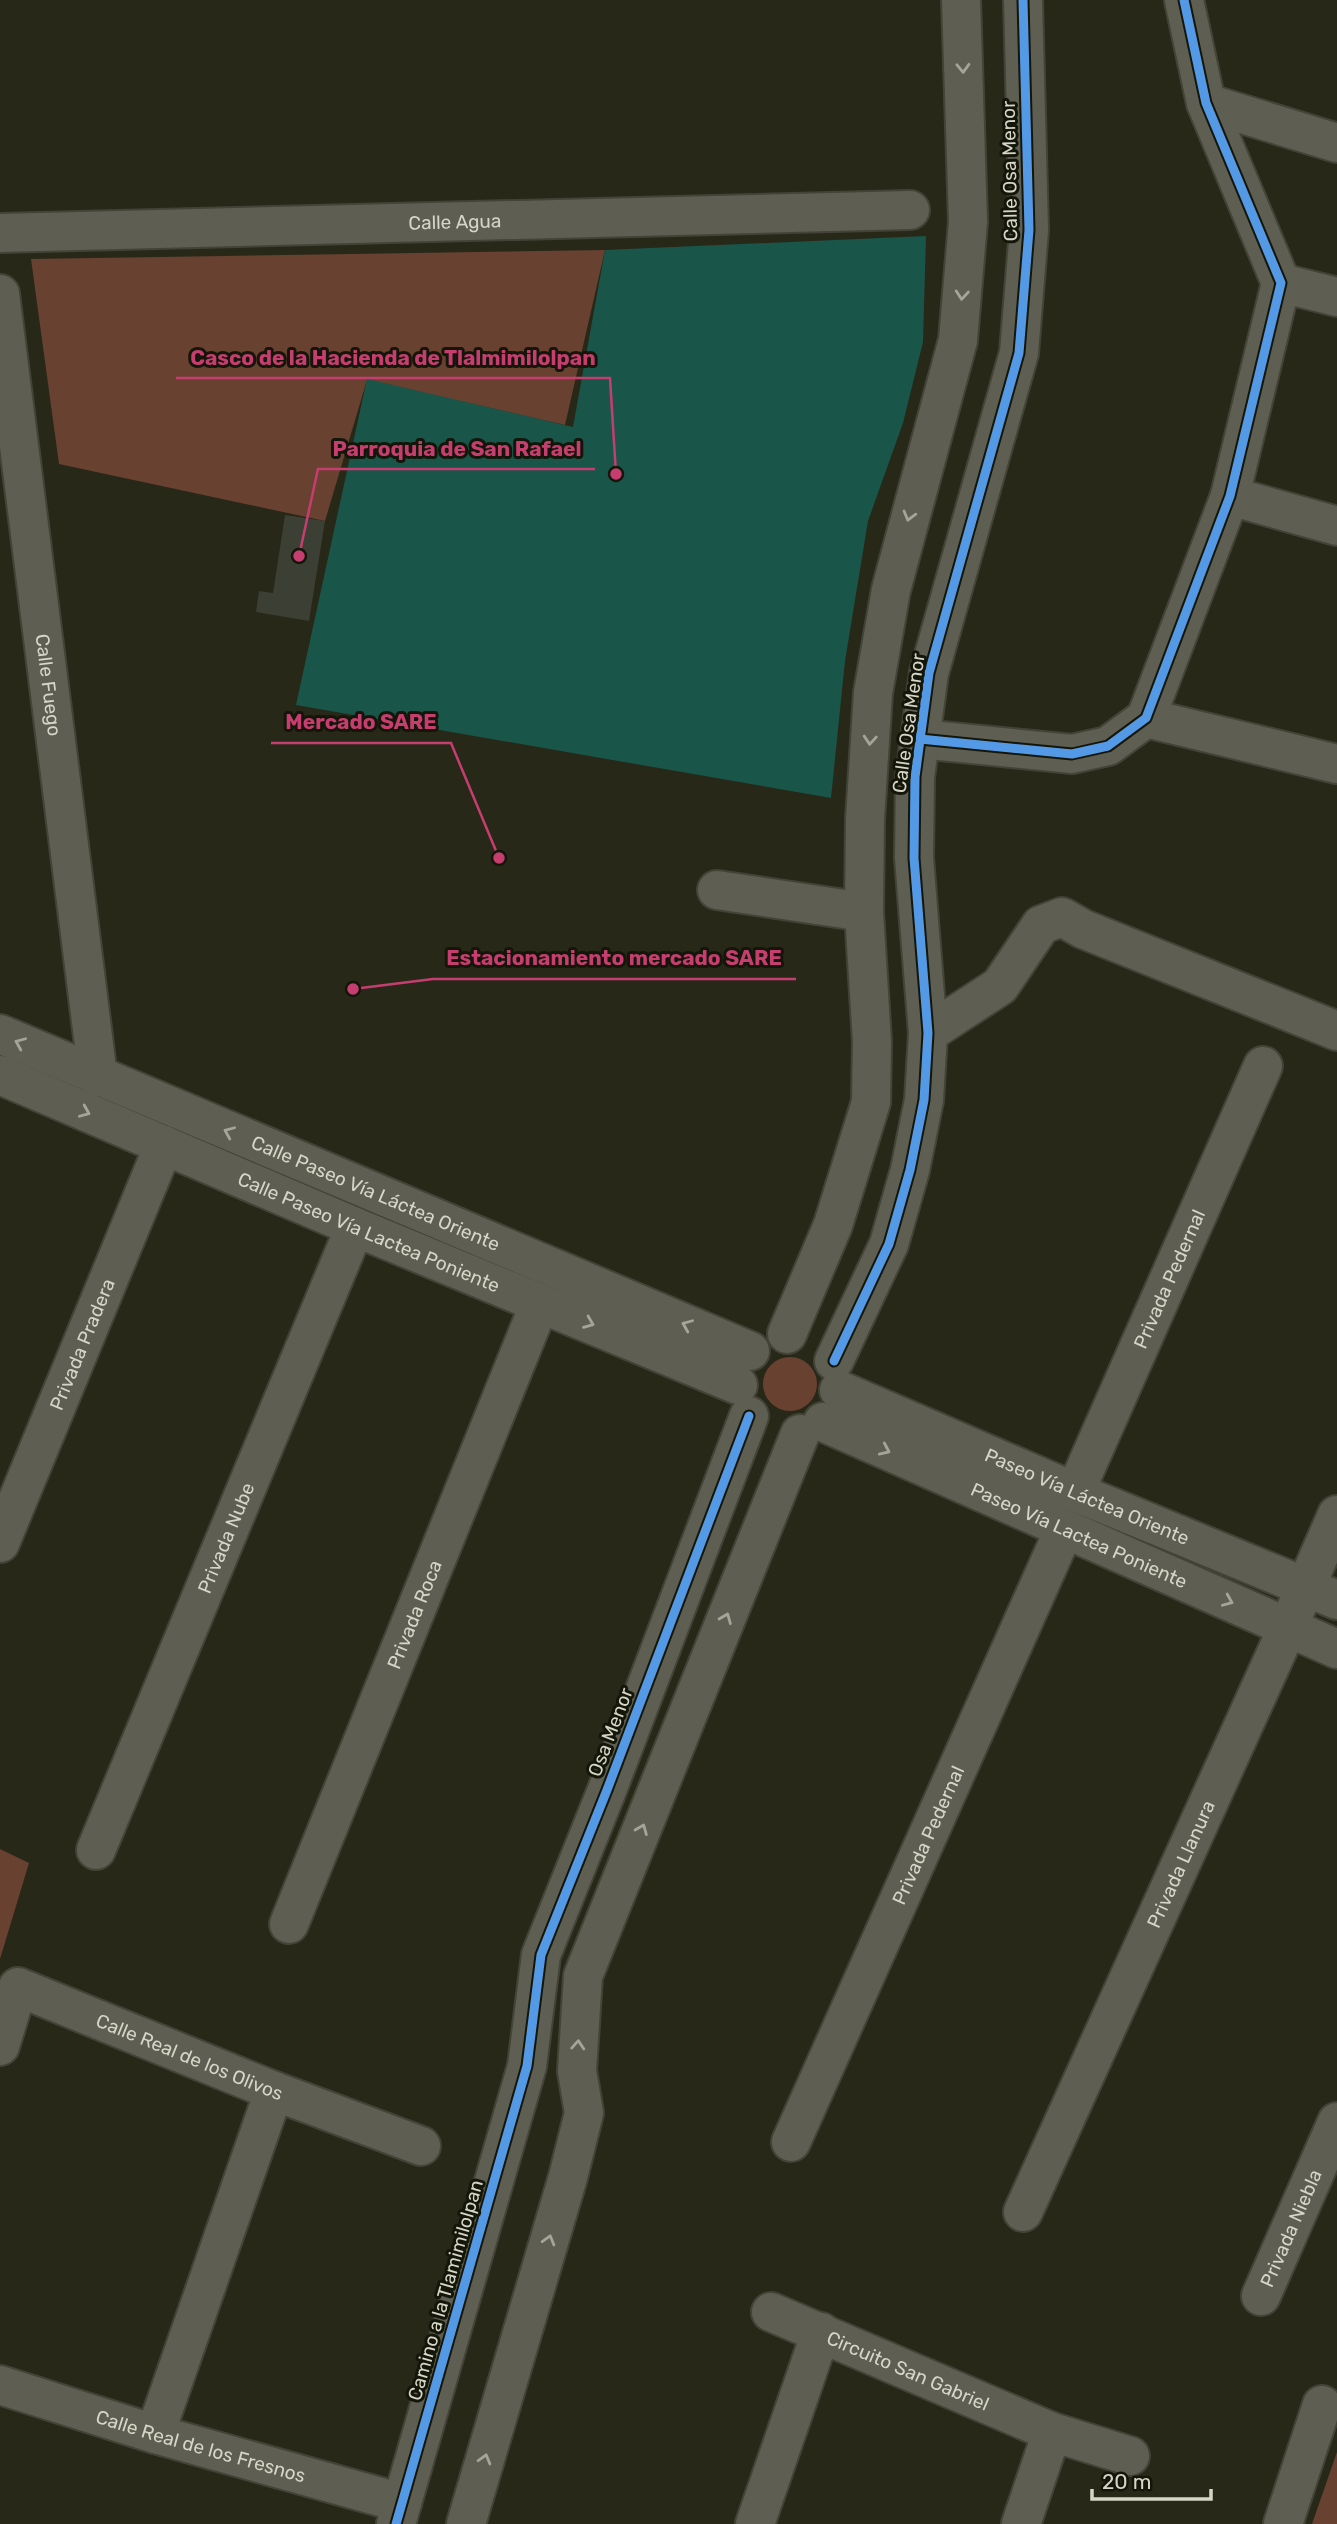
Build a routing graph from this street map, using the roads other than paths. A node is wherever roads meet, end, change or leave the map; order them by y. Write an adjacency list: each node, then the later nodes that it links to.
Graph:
1 (961, 0): 17 (street, Calle Osa Menor, one-way to 17)
2 (1023, 0): 14 (street, Calle Osa Menor)
3 (1184, 0): 4 (street)
4 (1206, 103): 5 (street); 8 (street)
5 (1337, 143)
6 (910, 210): 7 (street, Calle Agua)
7 (0, 233)
8 (1281, 283): 10 (street); 11 (street)
9 (0, 294): 23 (street, Calle Fuego)
10 (1337, 297)
11 (1230, 496): 12 (street); 13 (street)
12 (1337, 526)
13 (1146, 718): 14 (street); 15 (street)
14 (920, 739): 19 (street, Calle Osa Menor)
15 (1337, 764)
16 (717, 890): 17 (street)
17 (864, 912): 27 (street, Calle Osa Menor)
18 (1337, 1031): 19 (street)
19 (928, 1033): 29 (street, Calle Osa Menor)
20 (0, 1034): 23 (street, Calle Paseo Vía Láctea Oriente, one-way to 20)
21 (1263, 1066): 30 (street, Privada Pedernal)
22 (0, 1075): 24 (street, Calle Paseo Vía Lactea Poniente, one-way to 24)
23 (98, 1076): 28 (street, Calle Paseo Vía Láctea Oriente, one-way to 23)
24 (164, 1145): 25 (street, Calle Paseo Vía Lactea Poniente); 33 (street, Privada Pradera)
25 (355, 1227): 26 (street, Calle Paseo Vía Lactea Poniente); 37 (street, Privada Nube)
26 (540, 1303): 28 (street, Calle Paseo Vía Lactea Poniente, one-way to 28); 38 (street, Privada Roca)
27 (787, 1334): 28 (street); 29 (street)
28 (746, 1384): 29 (street); 40 (street, Osa Menor)
29 (824, 1402): 30 (street, Paseo Vía Láctea Oriente); 32 (street, Paseo Vía Lactea Poniente, one-way to 32); 55 (street, one-way to 29)
30 (1075, 1492): 34 (street, Paseo Vía Láctea Oriente)
31 (1337, 1515): 34 (street, Privada Llanura)
32 (1064, 1530): 35 (street, Paseo Vía Lactea Poniente, one-way to 35); 43 (street, Privada Pedernal)
33 (0, 1543)
34 (1321, 1594): 35 (street, Privada Llanura)
35 (1288, 1628): 36 (street, Paseo Vía Lactea Poniente); 45 (street, Privada Llanura)
36 (1337, 1648)
37 (96, 1850)
38 (289, 1924)
39 (0, 2046): 41 (street, Calle Real de los Olivos)
40 (527, 2066): 54 (street, Camino a la Tlamimilolpan)
41 (274, 2091): 44 (street); 52 (street, Calle Real de los Olivos)
42 (1337, 2122): 46 (street, Privada Niebla)
43 (792, 2141)
44 (421, 2146)
45 (1023, 2212)
46 (1261, 2296)
47 (771, 2312): 48 (street)
48 (821, 2332): 51 (street, Circuito San Gabriel); 56 (street, Circuito San Gabriel)
49 (0, 2385): 52 (street, Calle Real de los Fresnos)
50 (1322, 2405): 58 (street)
51 (1052, 2432): 53 (street, Circuito San Gabriel); 57 (street)
52 (155, 2434): 54 (street, Calle Real de los Fresnos)
53 (1130, 2456)
54 (399, 2514)
55 (466, 2524)
56 (755, 2524)
57 (1021, 2524)
58 (1283, 2524)

